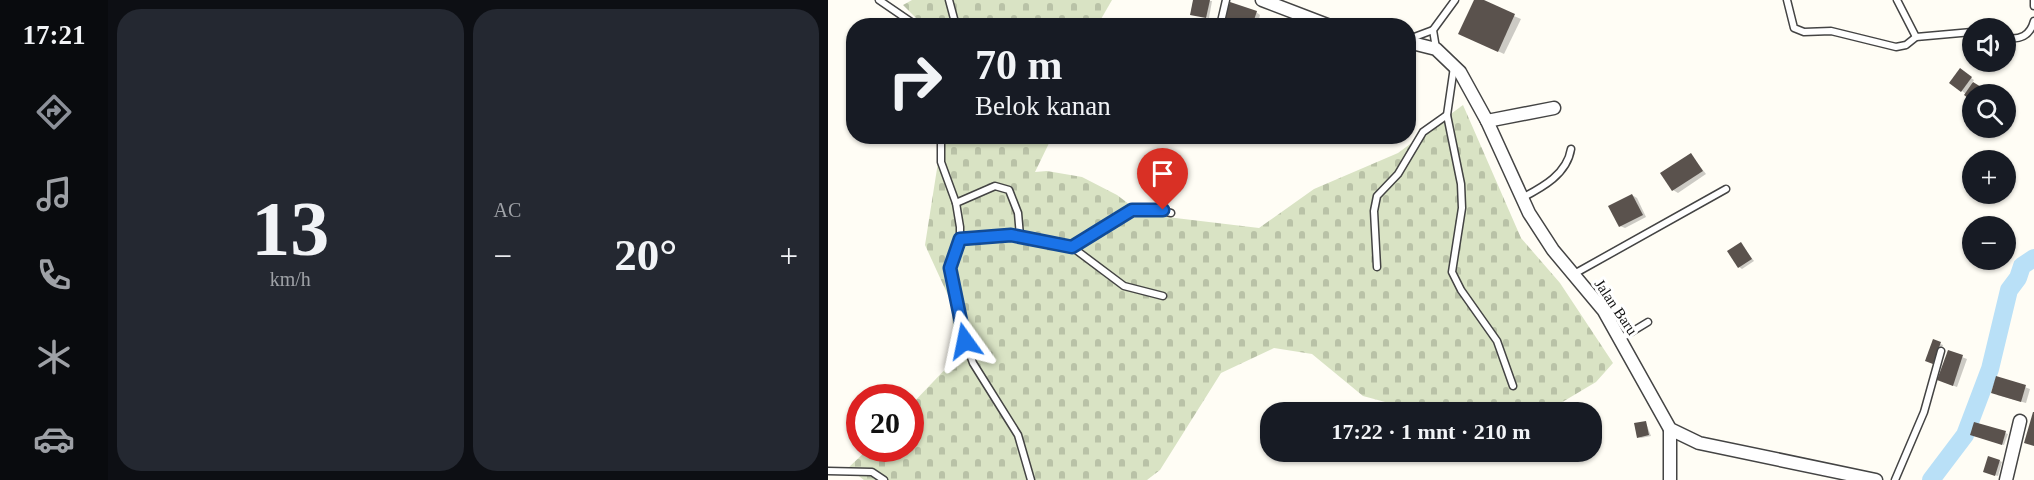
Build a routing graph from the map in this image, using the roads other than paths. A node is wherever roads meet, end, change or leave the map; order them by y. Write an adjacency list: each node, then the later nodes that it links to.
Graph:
1 (879, 0): 10 (lane)
2 (950, 0): 11 (lane)
3 (1226, 0): 12 (lane)
4 (1262, 0): 13 (street)
5 (1455, 0): 15 (lane)
6 (1787, 0): 18 (lane)
7 (1897, 0): 18 (lane)
8 (2034, 0): 9 (lane)
9 (2034, 6)
10 (905, 18)
11 (954, 18)
12 (1222, 18)
13 (1309, 18)
14 (2034, 21): 19 (lane)
15 (1433, 30): 17 (lane); 21 (lane)
16 (1962, 33): 18 (lane)
17 (1416, 37)
18 (1916, 37)
19 (2016, 39)
20 (1416, 43): 21 (street, Jalan Baru)
21 (1436, 49): 22 (street, Jalan Baru)
22 (1454, 64): 24 (lane); 25 (street, Jalan Baru)
23 (1554, 108): 25 (street)
24 (1447, 115): 28 (lane); 43 (lane)
25 (1487, 121): 31 (street, Jalan Baru)
26 (941, 144): 32 (lane)
27 (1416, 144): 37 (lane)
28 (1416, 144)
29 (1571, 149): 31 (lane)
30 (1726, 189): 38 (lane)
31 (1522, 198): 38 (street, Jalan Baru)
32 (956, 202): 34 (lane); 35 (lane)
33 (1171, 213): 36 (lane)
34 (1020, 236): 35 (lane); 36 (lane)
35 (960, 239): 48 (lane)
36 (1072, 247): 39 (lane)
37 (1377, 267)
38 (1574, 274): 41 (street, Jalan Baru)
39 (1163, 296)
40 (1648, 322): 41 (lane)
41 (1620, 339): 45 (street, Jalan Baru)
42 (1941, 351): 51 (lane)
43 (1513, 386)
44 (2019, 422): 52 (street)
45 (1670, 429): 49 (street); 50 (street)
46 (829, 472): 47 (lane)
47 (884, 480)
48 (1031, 480)
49 (1671, 480)
50 (1876, 480)
51 (1895, 480)
52 (2006, 480)

